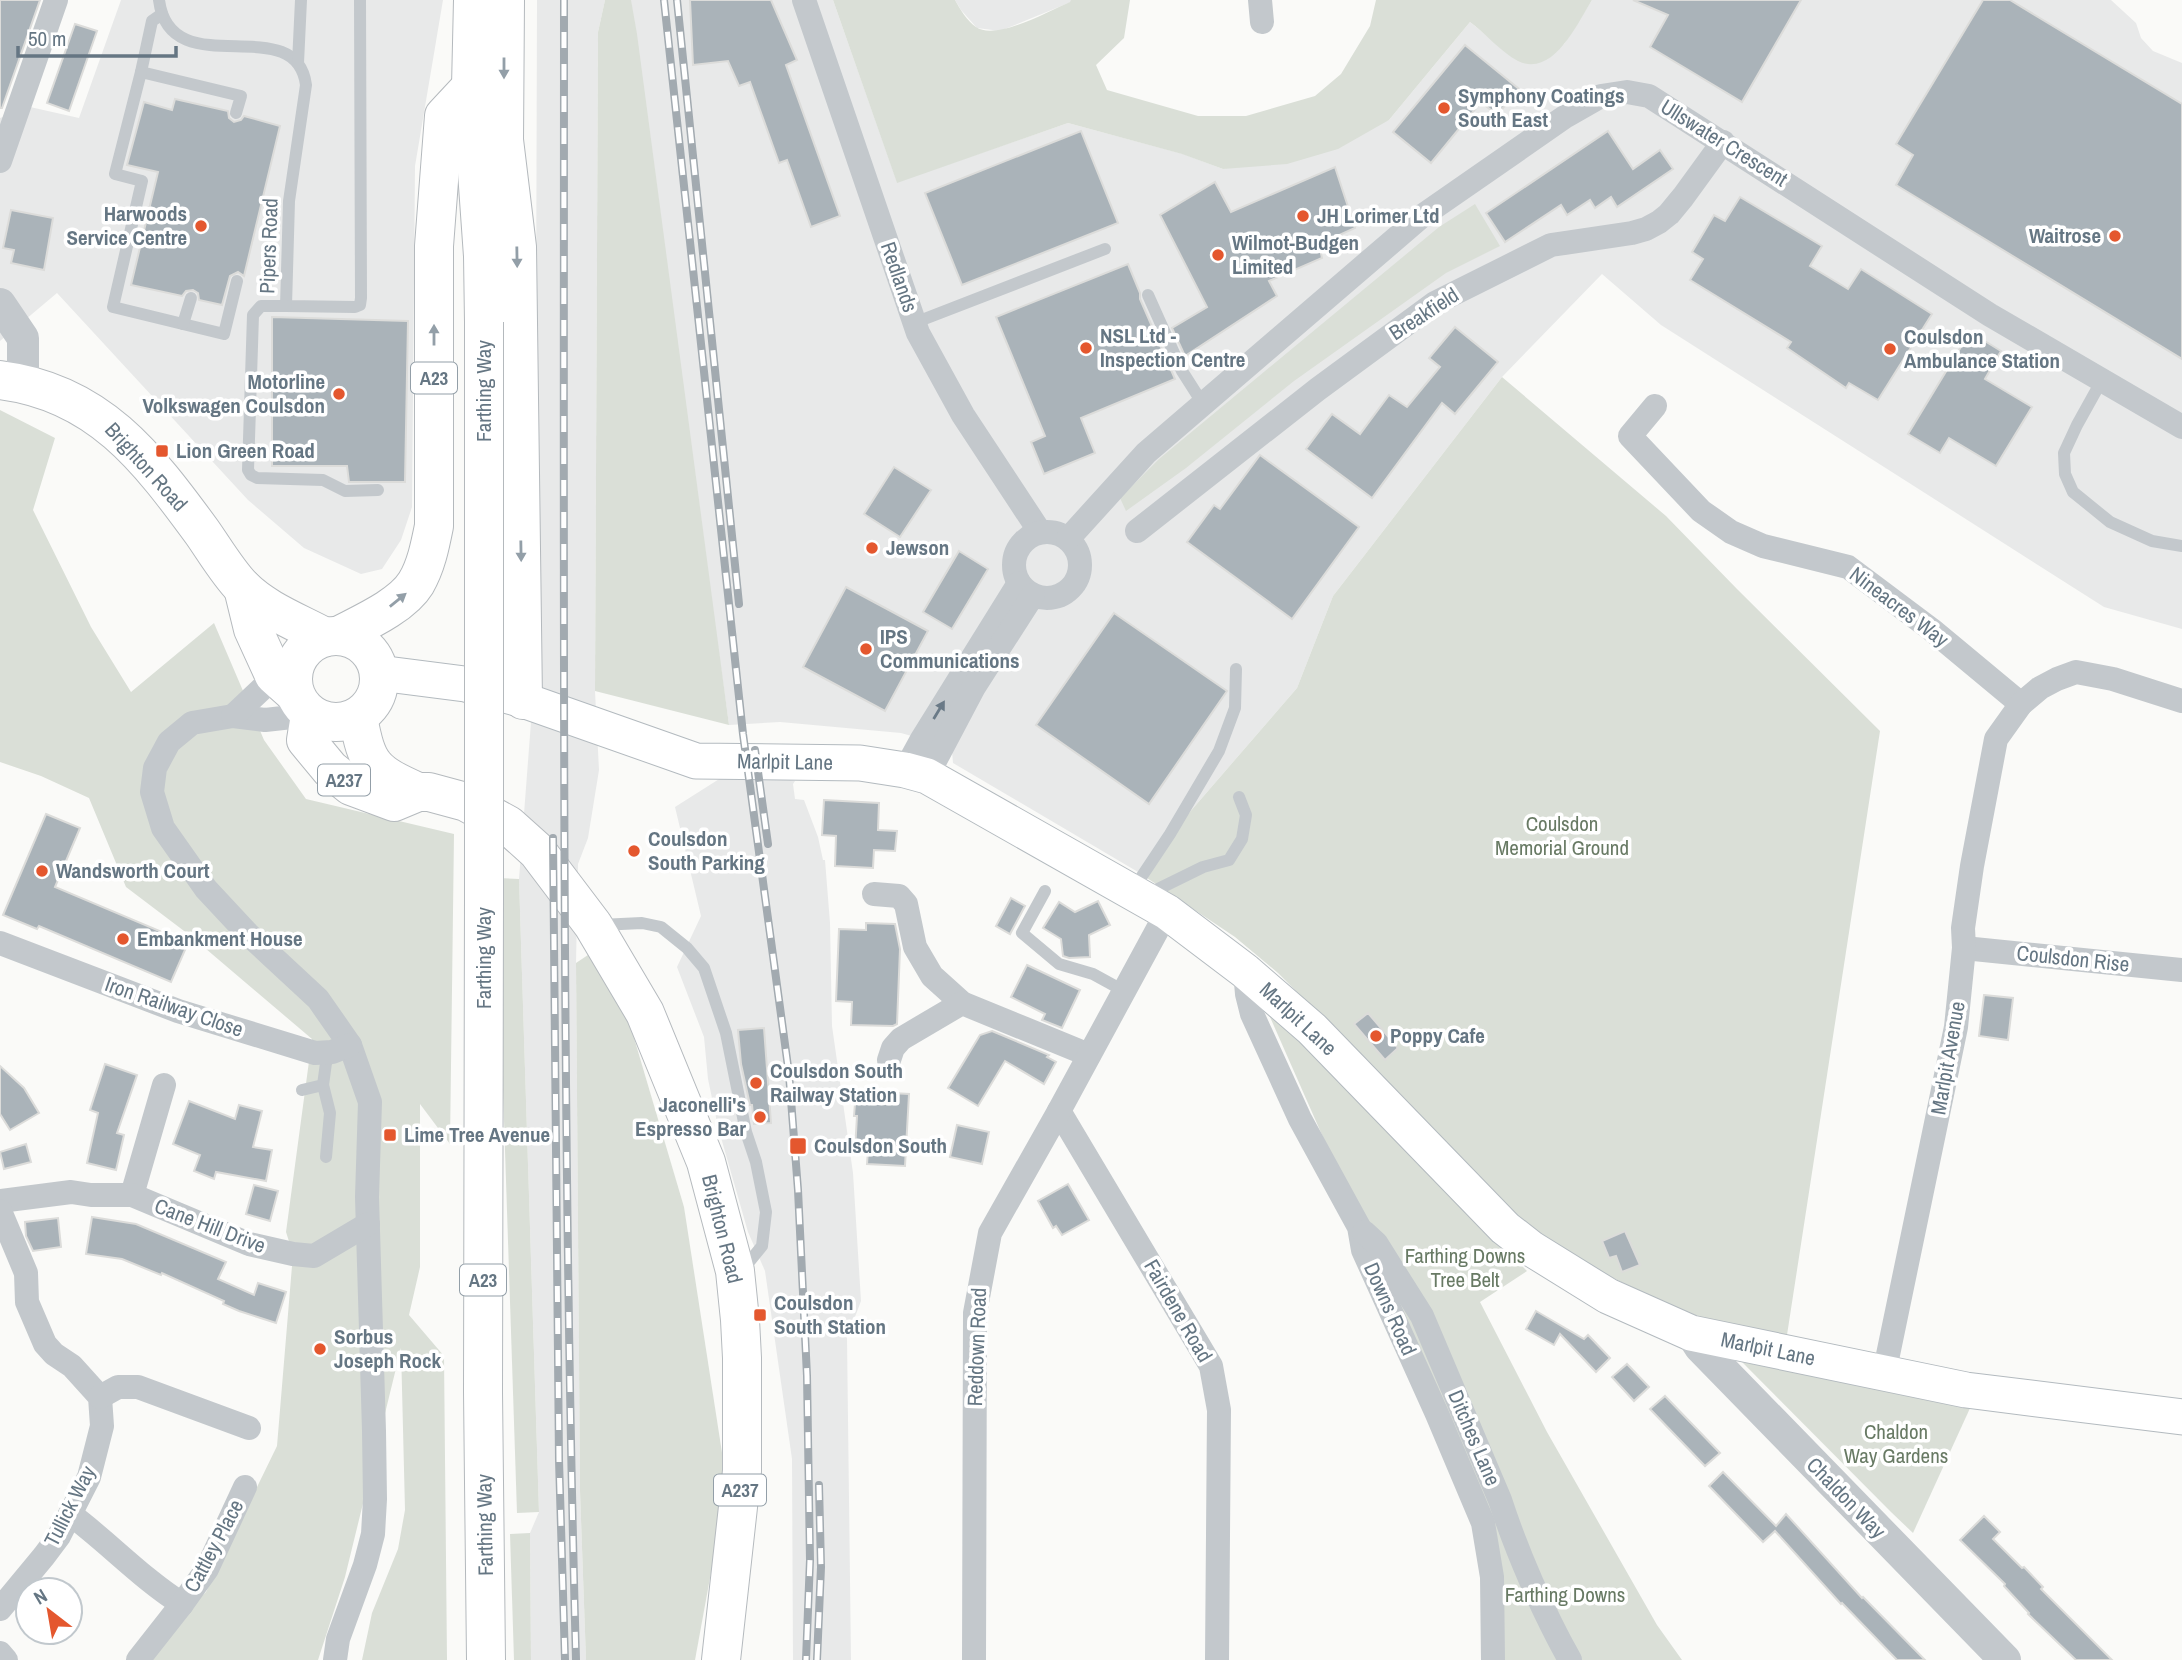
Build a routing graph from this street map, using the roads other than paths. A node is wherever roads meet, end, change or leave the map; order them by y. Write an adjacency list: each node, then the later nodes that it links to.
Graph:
1 (56, 0): 15 (street)
2 (159, 0): 8 (lane)
3 (301, 0): 9 (lane, Pipers Road)
4 (360, 0): 22 (lane, Pipers Road)
5 (473, 0): 11 (main road, Farthing Way / A23)
6 (505, 0): 13 (main road, Farthing Way / A23, one-way to 13)
7 (804, 0): 23 (street, Redlands)
8 (162, 14): 9 (lane); 10 (lane)
9 (298, 63): 22 (lane, Pipers Road)
10 (141, 72): 12 (lane); 24 (lane)
11 (471, 87): 17 (main road, Farthing Way / A23); 37 (main road, A23, one-way to 11)
12 (236, 113)
13 (503, 140): 17 (main road, Farthing Way / A23); 40 (main road, A23, one-way to 40)
14 (1723, 142): 25 (street, Ullswater Crescent); 27 (street, Ullswater Crescent); 31 (street, Breakfield)
15 (0, 161)
16 (1105, 249): 23 (lane)
17 (483, 256): 87 (main road, Farthing Way / A23, bridge)
18 (237, 281): 24 (lane)
19 (1148, 295): 27 (lane)
20 (191, 298): 24 (lane)
21 (0, 304): 26 (street, Brighton Road)
22 (286, 306): 30 (lane)
23 (914, 323): 32 (street, Redlands)
24 (183, 324)
25 (2102, 380): 29 (street, Ullswater Crescent); 34 (lane)
26 (11, 382): 35 (main road, Brighton Road / A237)
27 (1203, 404): 33 (street, Ullswater Crescent)
28 (1655, 405): 42 (street, Nineacres Way)
29 (2182, 427)
30 (378, 490)
31 (1137, 531)
32 (1040, 532): 33 (street); 36 (street)
33 (1068, 539): 36 (street)
34 (2182, 547)
35 (243, 588): 37 (main road, Brighton Road / A237); 37 (main road, Brighton Road / A237)
36 (1026, 589): 45 (street)
37 (307, 668): 39 (main road); 43 (street); 43 (street); 44 (main road); 46 (main road, Brighton Road / A237)
38 (1236, 669): 50 (lane)
39 (379, 673): 40 (main road, Marlpit Lane); 44 (main road)
40 (523, 700): 45 (main road, Marlpit Lane)
41 (2182, 701): 42 (street)
42 (2021, 704): 53 (street, Marlpit Avenue)
43 (233, 716): 58 (street)
44 (358, 717): 46 (main road, Brighton Road / A237)
45 (916, 773): 50 (main road, Marlpit Lane)
46 (418, 792): 51 (main road, Brighton Road / A237)
47 (1239, 797): 50 (lane)
48 (1045, 891): 56 (lane)
49 (874, 894): 57 (street)
50 (1147, 900): 55 (main road, Marlpit Lane); 56 (street, Reddown Road)
51 (602, 925): 71 (main road, Brighton Road / A237); 71 (lane)
52 (0, 943): 58 (street, Iron Railway Close)
53 (1964, 948): 54 (street, Coulsdon Rise); 73 (street, Marlpit Avenue)
54 (2182, 970)
55 (1245, 971): 70 (street, Downs Road); 72 (main road, Marlpit Lane)
56 (1124, 991): 59 (street, Reddown Road)
57 (962, 1003): 59 (street); 60 (street)
58 (341, 1049): 62 (lane); 69 (street)
59 (1089, 1055): 64 (street, Reddown Road)
60 (890, 1060)
61 (164, 1085): 66 (street)
62 (323, 1085): 63 (lane); 65 (lane)
63 (302, 1090)
64 (1059, 1111): 89 (street, Reddown Road); 90 (street, Fairdene Road)
65 (326, 1157)
66 (132, 1195): 67 (street, Cane Hill Drive); 69 (street, Cane Hill Drive)
67 (0, 1201)
68 (0, 1211): 74 (street)
69 (368, 1224): 84 (street)
70 (1359, 1227): 78 (street, Ditches Lane); 79 (street, Downs Road)
71 (742, 1266): 88 (main road, Brighton Road / A237)
72 (1691, 1333): 73 (main road, Marlpit Lane); 93 (street, Chaldon Way)
73 (1884, 1374): 75 (main road, Marlpit Lane)
74 (100, 1396): 76 (street); 80 (street, Tullick Way)
75 (2182, 1417)
76 (249, 1428)
77 (245, 1487): 81 (street, Cattley Place)
78 (1500, 1500): 79 (street); 92 (street, Ditches Lane)
79 (1479, 1513): 91 (street, Downs Road)
80 (70, 1514): 81 (street, Cattley Place); 82 (street, Tullick Way)
81 (182, 1604): 86 (street, Cattley Place)
82 (0, 1609)
83 (0, 1653): 85 (street)
84 (335, 1659)
85 (6, 1660)
86 (138, 1660)
87 (486, 1660)
88 (720, 1660)
89 (974, 1660)
90 (1217, 1660)
91 (1493, 1660)
92 (1570, 1660)
93 (2005, 1660)

